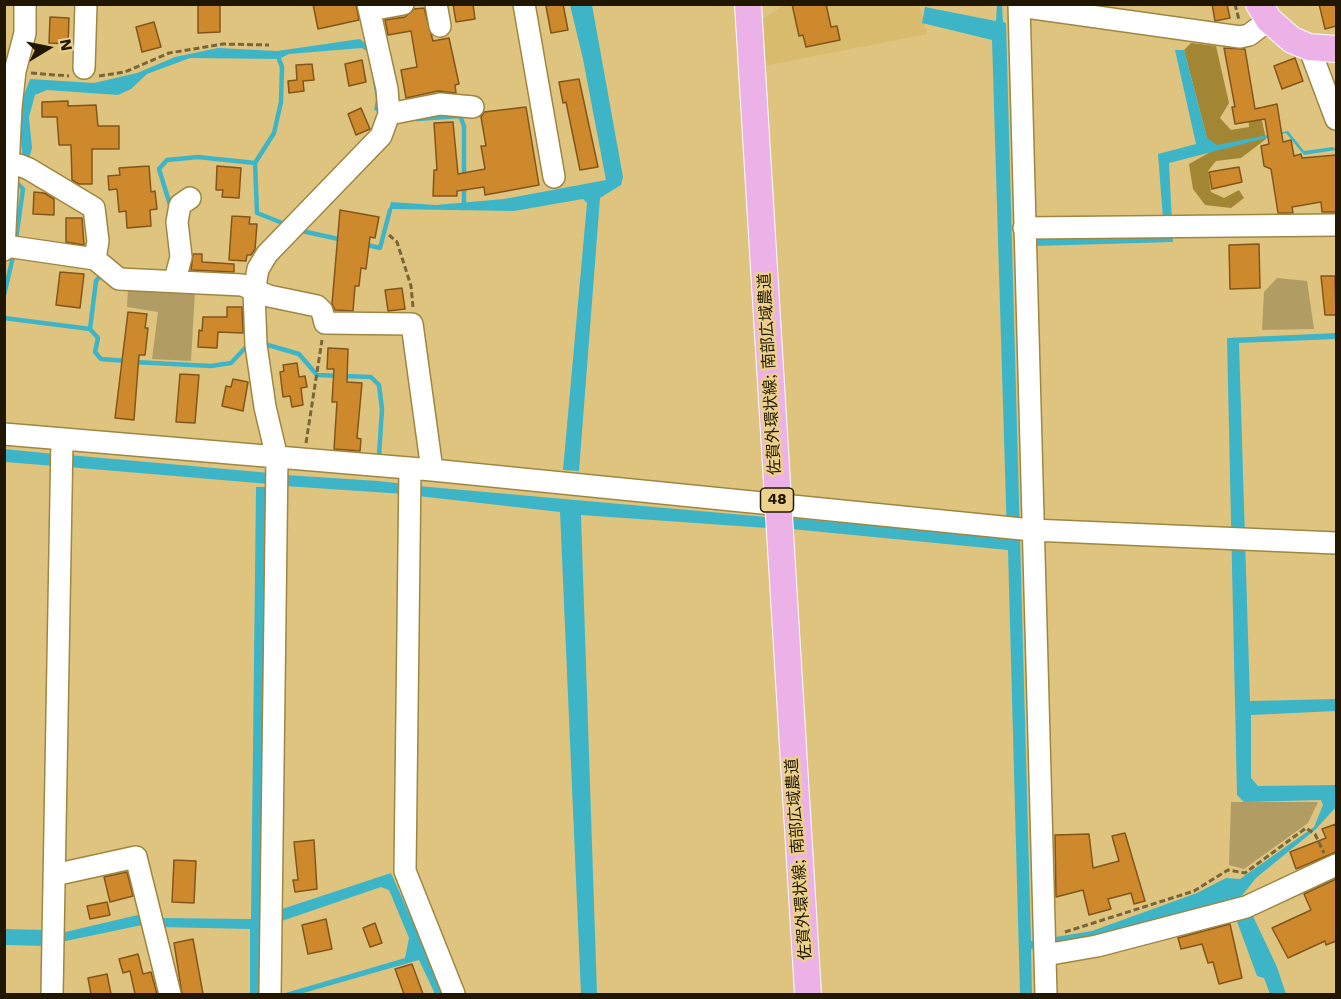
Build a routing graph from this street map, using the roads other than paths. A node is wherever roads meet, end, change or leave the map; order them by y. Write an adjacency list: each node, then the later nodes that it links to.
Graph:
1 (25, 4): 17 (street)
2 (86, 4): 13 (street)
3 (403, 4): 8 (street)
4 (436, 4): 10 (street)
5 (524, 4): 18 (street)
6 (748, 4): 31 (main road, 佐賀外環状線; 南部広域農道 / 48)
7 (1019, 5): 9 (street); 21 (street)
8 (369, 7): 15 (street)
9 (1264, 12): 11 (main road)
10 (440, 26)
11 (1309, 46): 12 (main road); 16 (street)
12 (1336, 49)
13 (86, 74)
14 (473, 107): 15 (street)
15 (389, 114): 25 (street)
16 (1336, 119)
17 (9, 167): 22 (street); 23 (street)
18 (554, 177)
19 (190, 198): 24 (street)
20 (1336, 225): 21 (street)
21 (1024, 228): 32 (street)
22 (5, 248): 23 (street)
23 (95, 259): 24 (street)
24 (175, 280): 25 (street)
25 (254, 292): 28 (street); 30 (street)
26 (4, 434): 27 (street)
27 (62, 439): 28 (street); 35 (street)
28 (278, 458): 29 (street); 39 (street)
29 (410, 468): 30 (street); 40 (street)
30 (432, 470): 31 (street)
31 (777, 504): 32 (street); 41 (main road, 佐賀外環状線; 南部広域農道 / 48)
32 (1020, 529): 33 (street); 36 (street)
33 (1336, 543)
34 (1336, 865): 36 (street)
35 (54, 874): 37 (street); 38 (street)
36 (1045, 946): 42 (street)
37 (52, 994)
38 (171, 994)
39 (270, 994)
40 (454, 994)
41 (808, 994)
42 (1046, 994)

